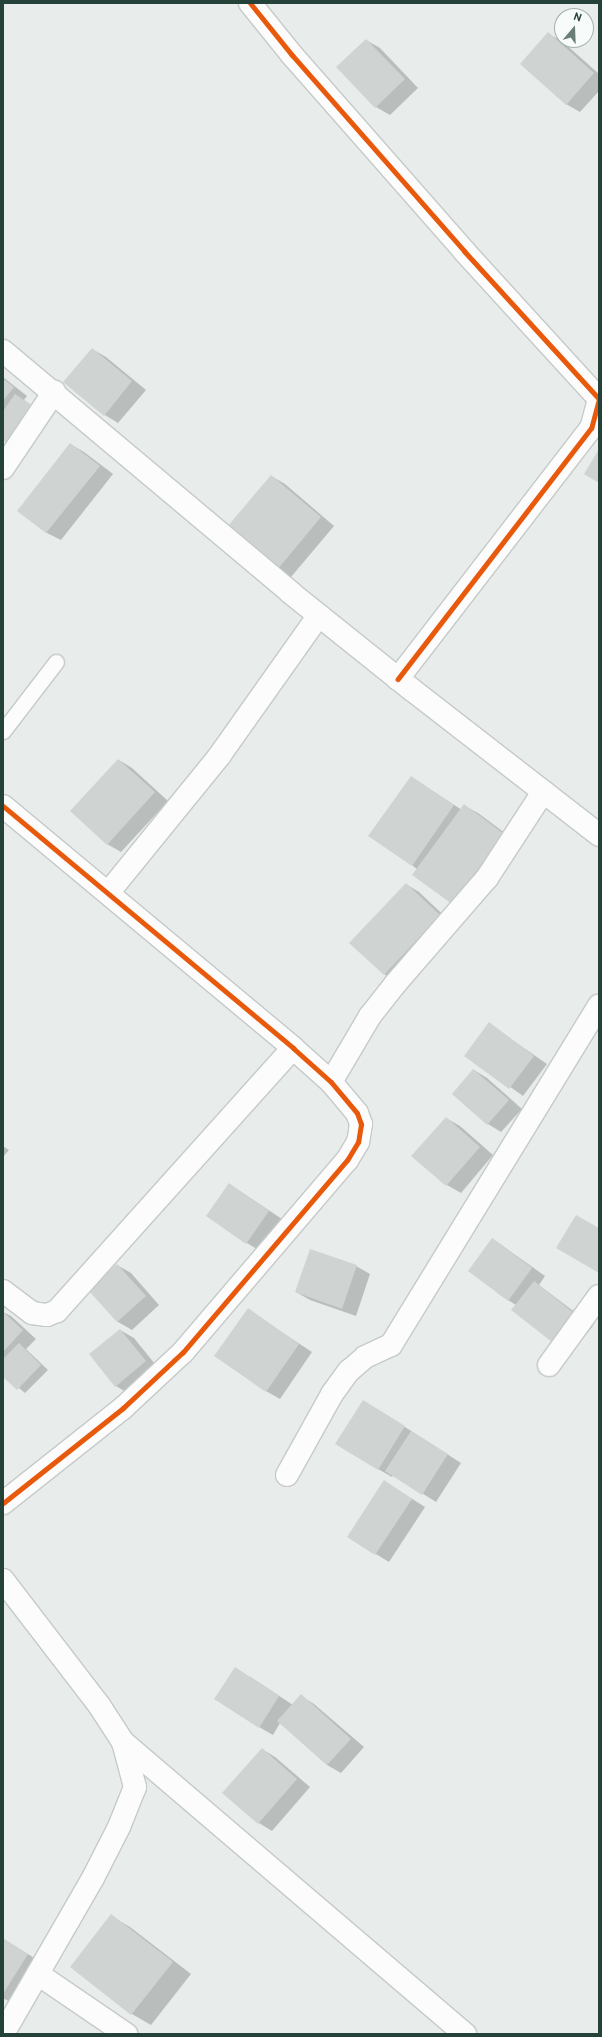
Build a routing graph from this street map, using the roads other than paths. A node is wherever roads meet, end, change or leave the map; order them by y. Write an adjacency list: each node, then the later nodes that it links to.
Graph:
1 (250, 3): 4 (street)
2 (3, 351): 3 (street)
3 (54, 392): 5 (street); 6 (street)
4 (597, 410): 8 (street)
5 (3, 468)
6 (319, 615): 8 (street); 13 (street)
7 (56, 662): 9 (lane)
8 (398, 679): 10 (street)
9 (3, 731)
10 (543, 792): 12 (street); 16 (street)
11 (3, 806): 13 (street)
12 (599, 835)
13 (108, 893): 15 (street)
14 (599, 1006): 20 (street)
15 (293, 1048): 16 (street); 17 (street)
16 (331, 1082): 21 (street)
17 (3, 1291)
18 (599, 1296): 19 (street)
19 (549, 1365)
20 (287, 1475)
21 (3, 1503)
22 (3, 1580): 23 (street)
23 (123, 1742): 24 (street); 27 (street)
24 (38, 1974): 25 (street); 26 (street)
25 (3, 2034)
26 (126, 2034)
27 (465, 2034)

